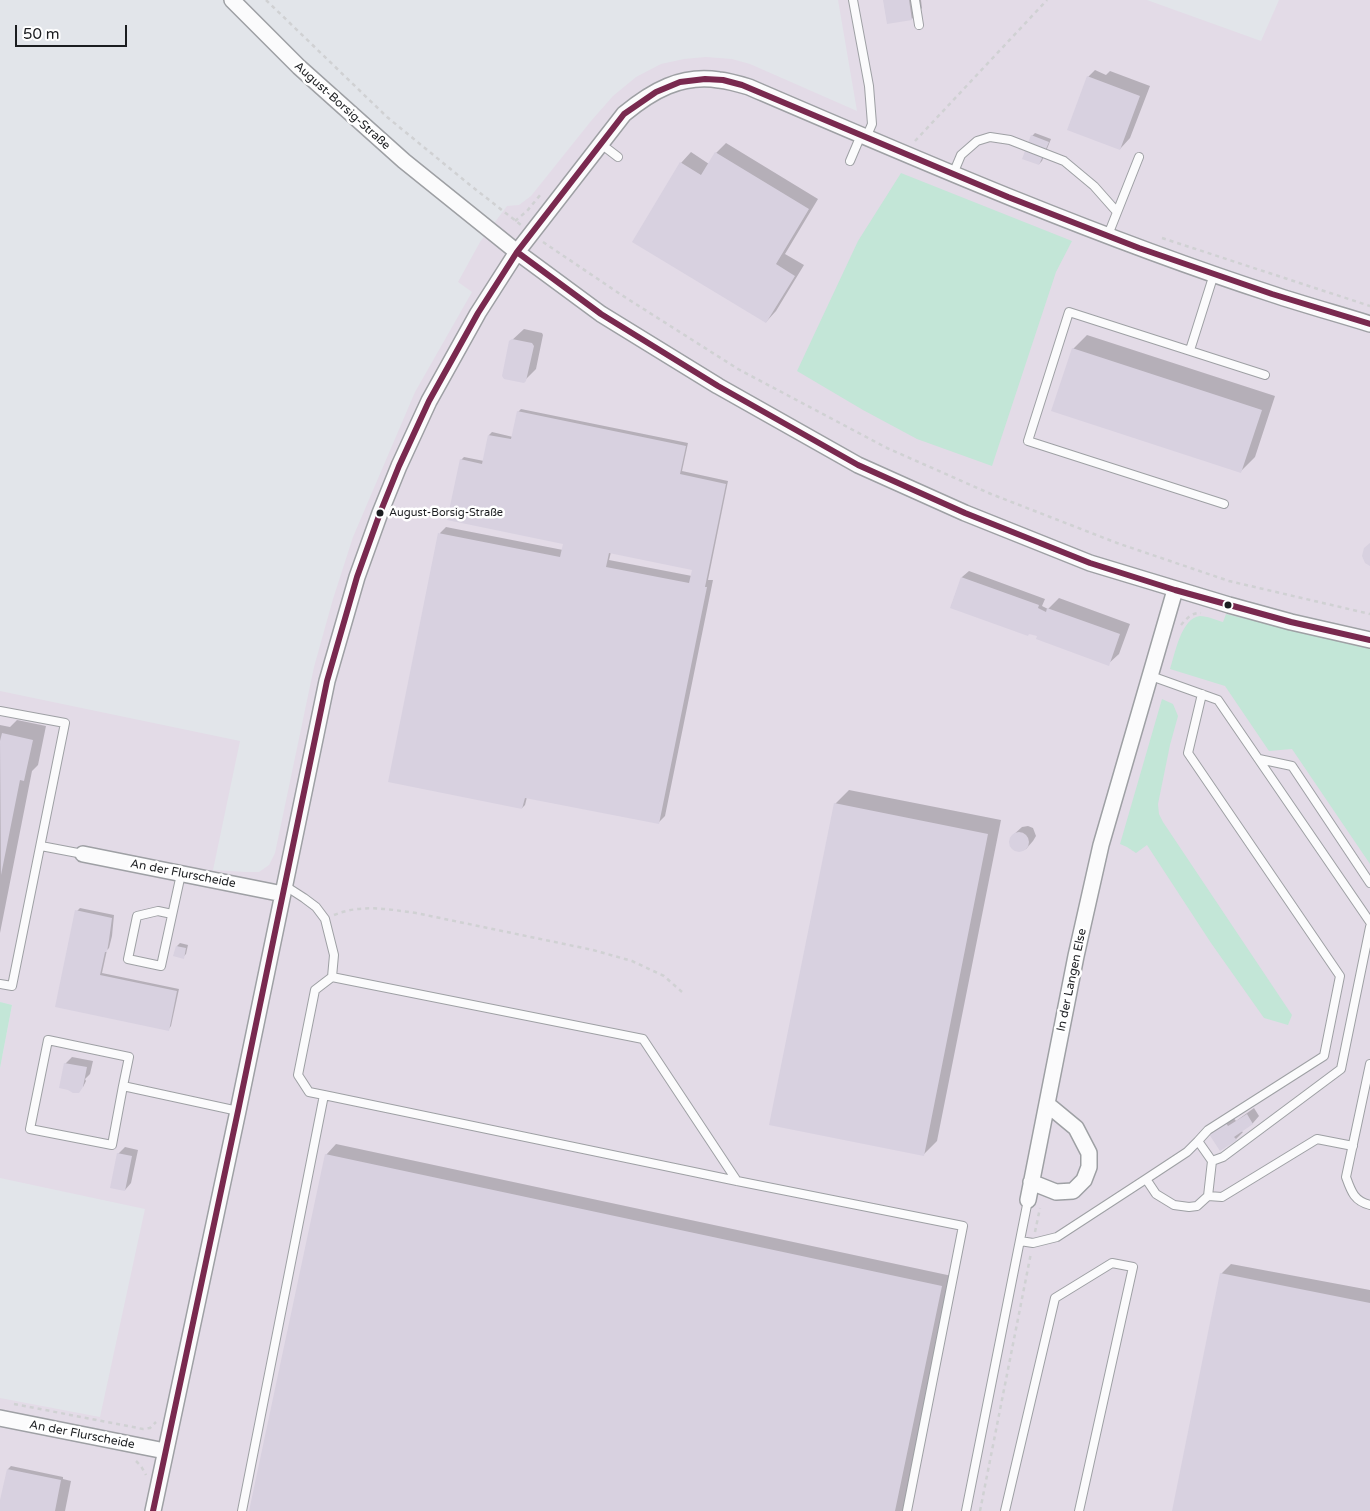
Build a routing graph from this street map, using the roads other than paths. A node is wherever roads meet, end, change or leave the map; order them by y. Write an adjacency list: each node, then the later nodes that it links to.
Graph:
1 (232, 0): 13 (street, August-Borsig-Straße)
2 (853, 0): 5 (lane)
3 (915, 0): 4 (lane)
4 (919, 25)
5 (864, 136): 6 (street); 9 (lane); 10 (street)
6 (601, 144): 7 (lane); 13 (street)
7 (618, 157)
8 (1139, 158): 11 (lane)
9 (850, 161)
10 (953, 174): 11 (lane); 12 (street)
11 (1117, 212): 12 (lane)
12 (1108, 235): 14 (street)
13 (517, 252): 19 (street, August-Borsig-Straße); 29 (street)
14 (1214, 274): 15 (street); 16 (lane)
15 (1370, 324)
16 (1190, 350): 17 (lane); 18 (lane)
17 (1265, 375)
18 (1224, 504)
19 (1175, 590): 20 (street, August-Borsig-Straße); 21 (street, In der Langen Else)
20 (1370, 640)
21 (1151, 676): 22 (lane); 38 (street, In der Langen Else)
22 (1202, 694): 24 (lane); 40 (lane)
23 (0, 711): 25 (lane)
24 (1259, 759): 28 (lane); 31 (lane)
25 (41, 846): 26 (lane); 34 (lane)
26 (83, 854): 27 (street, An der Flurscheide)
27 (181, 874): 29 (street, An der Flurscheide); 30 (lane)
28 (1370, 883)
29 (284, 891): 33 (lane); 39 (street)
30 (172, 914): 30 (lane)
31 (1370, 922)
32 (1370, 927): 42 (lane)
33 (332, 977): 37 (lane); 44 (lane)
34 (0, 984)
35 (1370, 1064): 41 (lane)
36 (124, 1086): 36 (lane); 39 (lane)
37 (324, 1095): 44 (lane); 53 (lane)
38 (1047, 1104): 45 (street, In der Langen Else); 45 (street)
39 (238, 1111): 51 (street)
40 (1198, 1141): 42 (lane); 43 (lane)
41 (1353, 1146): 46 (lane); 48 (lane)
42 (1212, 1161): 46 (lane)
43 (1146, 1179): 46 (lane); 49 (lane)
44 (737, 1181): 54 (lane)
45 (1038, 1184): 47 (street, In der Langen Else)
46 (1208, 1196)
47 (1028, 1200): 49 (lane)
48 (1370, 1205)
49 (1020, 1241): 55 (lane)
50 (0, 1418): 51 (street, An der Flurscheide)
51 (165, 1451): 52 (street)
52 (152, 1511)
53 (242, 1511)
54 (907, 1511)
55 (966, 1511)
56 (1005, 1511): 57 (lane)
57 (1079, 1511)

